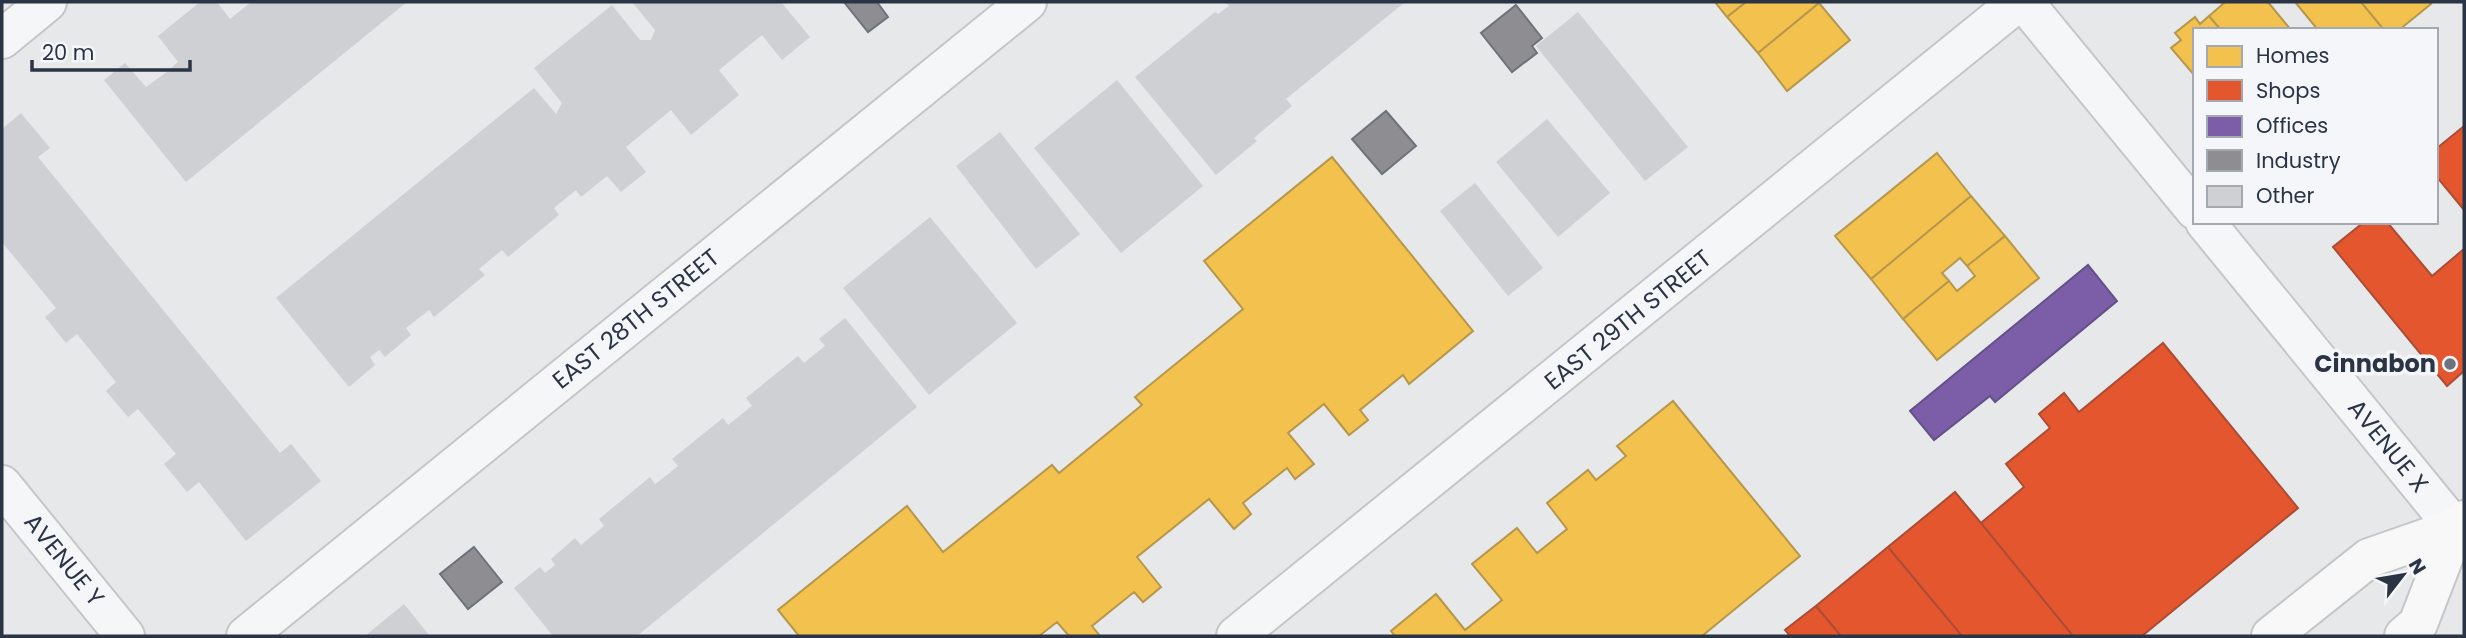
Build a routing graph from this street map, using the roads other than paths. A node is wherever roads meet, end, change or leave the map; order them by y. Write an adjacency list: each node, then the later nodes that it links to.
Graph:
1 (47, 2): 5 (street)
2 (1027, 2): 11 (street, EAST 28TH STREET)
3 (2018, 2): 12 (street, EAST 29TH STREET)
4 (2024, 2): 6 (street)
5 (2, 39)
6 (2193, 207)
7 (2207, 224): 9 (street, AVENUE X)
8 (2, 485): 10 (street, AVENUE Y)
9 (2461, 529): 13 (main road); 14 (main road)
10 (125, 636)
11 (246, 636)
12 (1236, 636)
13 (2272, 636)
14 (2404, 636)

